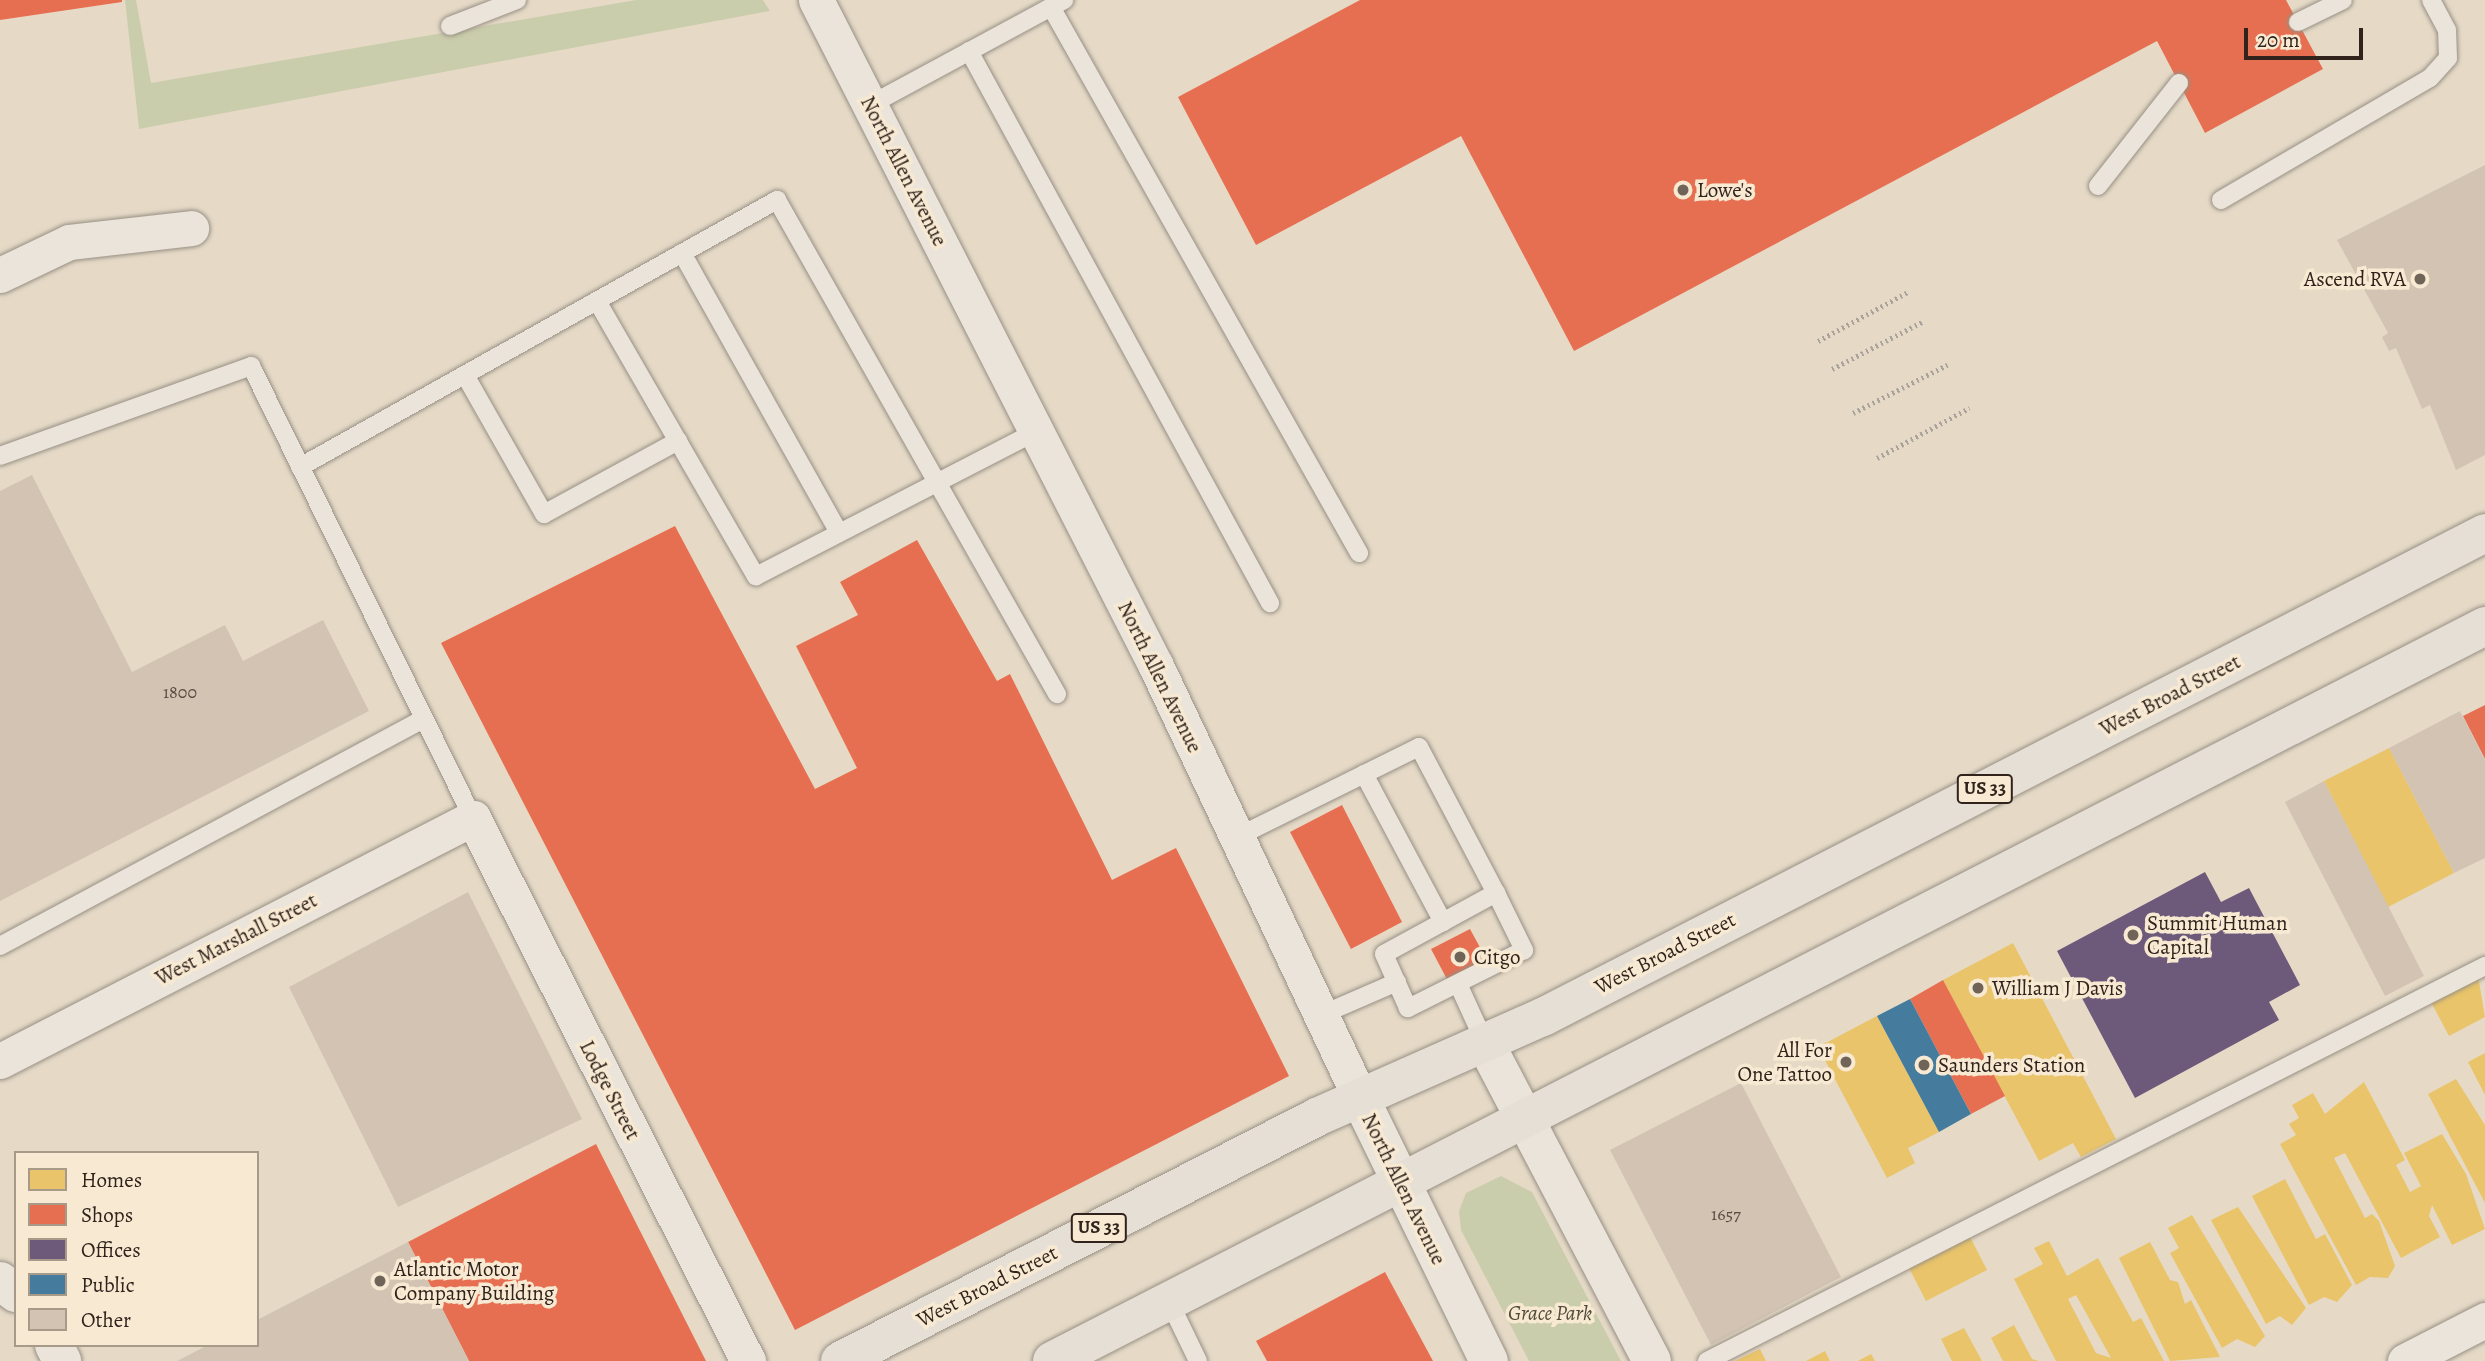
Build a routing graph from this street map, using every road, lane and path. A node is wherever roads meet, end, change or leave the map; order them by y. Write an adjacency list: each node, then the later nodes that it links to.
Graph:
1 (517, 0): 7 (lane)
2 (816, 0): 10 (street, North Allen Avenue)
3 (2343, 0): 6 (lane)
4 (2431, 0): 12 (lane)
5 (1057, 4): 8 (lane); 33 (lane)
6 (2298, 22)
7 (450, 26)
8 (970, 51): 10 (lane); 34 (lane)
9 (2179, 83): 11 (lane)
10 (870, 105): 25 (street, North Allen Avenue)
11 (2098, 186)
12 (2221, 200)
13 (191, 228): 15 (street)
14 (682, 253): 17 (lane); 30 (lane); 31 (lane)
15 (0, 275)
16 (1908, 292): 19 (path)
17 (597, 300): 22 (lane); 26 (lane)
18 (1924, 321): 21 (path)
19 (1818, 341)
20 (1947, 365): 24 (path)
21 (1832, 369)
22 (465, 374): 26 (lane); 29 (lane)
23 (1969, 408): 28 (path)
24 (1853, 413)
25 (1037, 431): 30 (lane); 40 (street, North Allen Avenue)
26 (678, 441): 31 (lane)
27 (0, 456): 29 (lane)
28 (1877, 458)
29 (300, 467): 37 (lane)
30 (941, 479): 31 (lane); 36 (lane)
31 (839, 533)
32 (2485, 533): 48 (main road, West Broad Street / US 33)
33 (1359, 553)
34 (1269, 603)
35 (2485, 626): 51 (main road)
36 (1057, 694)
37 (424, 719): 39 (lane); 43 (lane)
38 (1364, 774): 40 (lane); 41 (lane); 42 (lane)
39 (473, 818): 49 (street, West Marshall Street); 55 (street, Lodge Street)
40 (1237, 837): 47 (street, North Allen Avenue)
41 (1496, 893): 42 (lane); 46 (lane)
42 (1443, 922): 45 (lane)
43 (0, 946)
44 (2485, 966): 61 (lane)
45 (1397, 982): 46 (lane); 47 (lane)
46 (1459, 986): 48 (lane)
47 (1321, 1015): 50 (street, North Allen Avenue)
48 (1485, 1043): 50 (main road, West Broad Street / US 33); 51 (street)
49 (0, 1061)
50 (1360, 1098): 52 (street, North Allen Avenue); 56 (main road, West Broad Street / US 33)
51 (1526, 1118): 52 (main road); 60 (street)
52 (1401, 1183): 53 (main road); 59 (street, North Allen Avenue)
53 (1169, 1301): 57 (main road); 58 (lane)
54 (2485, 1320): 62 (street)
55 (748, 1361)
56 (839, 1361)
57 (1052, 1361)
58 (1198, 1361)
59 (1489, 1361)
60 (1652, 1361)
61 (1707, 1361)
62 (2405, 1361)

